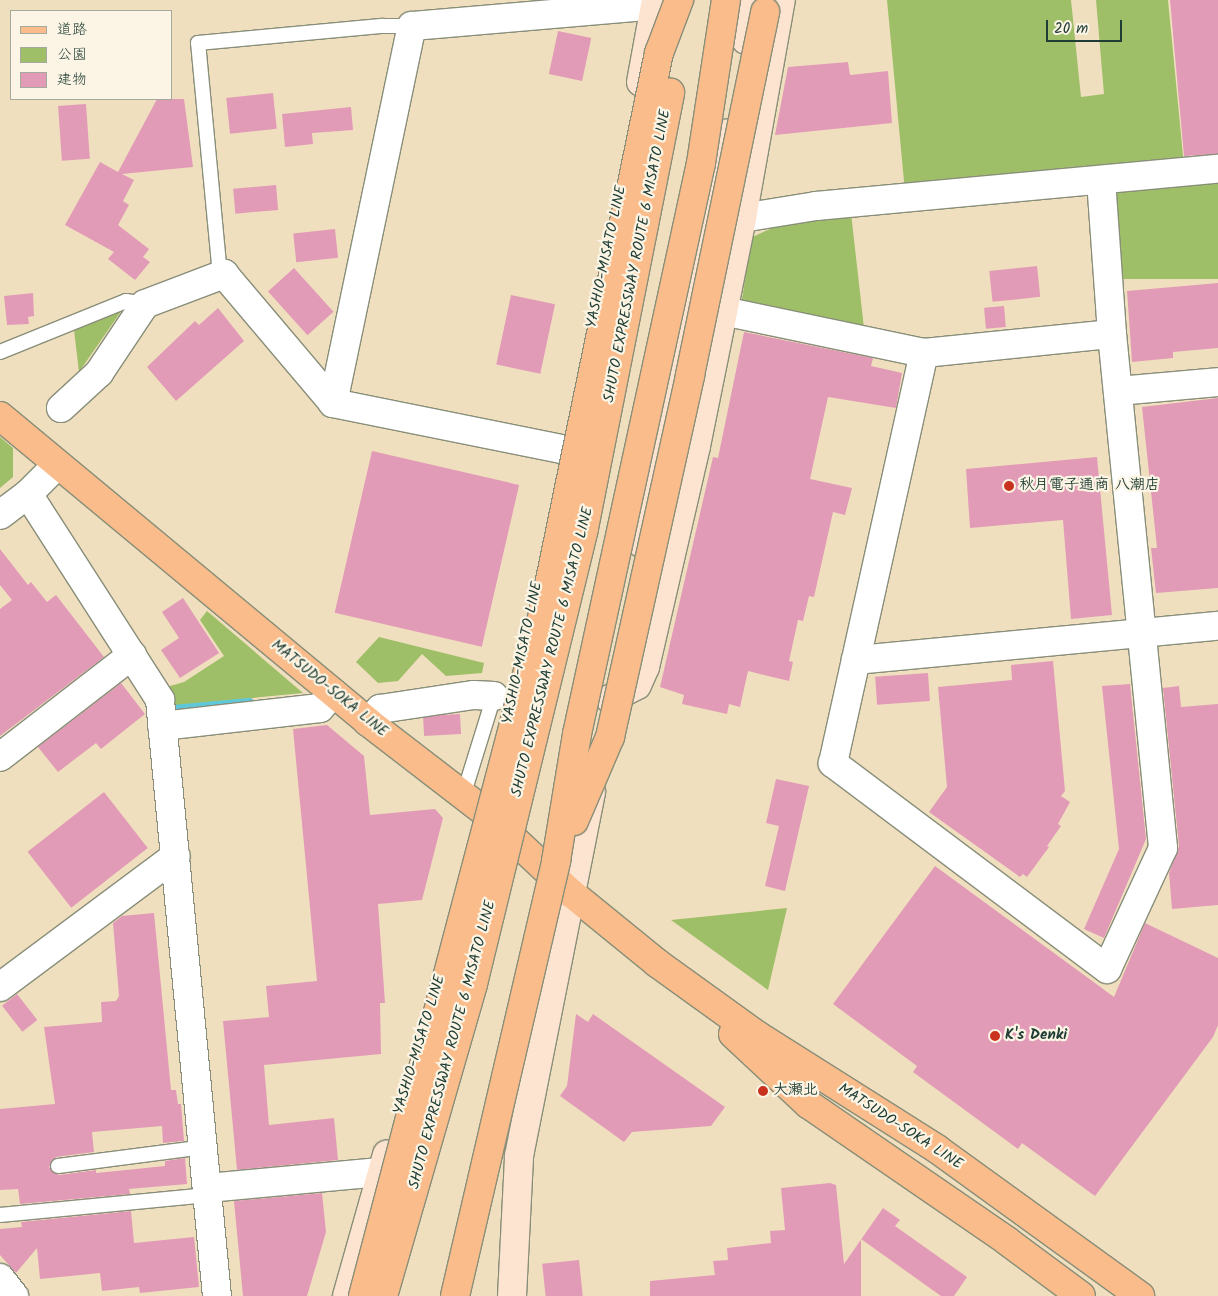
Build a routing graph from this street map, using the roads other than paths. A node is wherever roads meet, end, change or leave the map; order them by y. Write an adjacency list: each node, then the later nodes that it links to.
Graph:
1 (688, 0): 51 (main road, SHUTO EXPRESSWAY ROUTE 6 MISATO LINE, bridge)
2 (726, 0): 37 (main road, bridge)
3 (663, 2): 5 (street); 20 (main road, YASHIO-MISATO LINE); 50 (main road, bridge)
4 (767, 4): 8 (main road); 30 (main road); 37 (main road, bridge)
5 (412, 26): 9 (lane); 17 (street)
6 (1218, 170): 7 (street)
7 (1100, 180): 8 (street); 12 (street)
8 (742, 218): 11 (main road)
9 (220, 275): 10 (street); 17 (street)
10 (145, 304): 13 (lane); 18 (street)
11 (723, 311): 14 (street); 30 (main road)
12 (1112, 334): 14 (street); 16 (street)
13 (0, 352)
14 (924, 353): 27 (street)
15 (1218, 382): 16 (street)
16 (1118, 391): 25 (street)
17 (333, 403): 20 (street)
18 (61, 408)
19 (0, 416): 21 (main road, MATSUDO-SOKA LINE)
20 (566, 450): 35 (main road, YASHIO-MISATO LINE)
21 (56, 465): 22 (street); 28 (main road, MATSUDO-SOKA LINE)
22 (28, 494): 23 (street); 26 (street)
23 (0, 515)
24 (1218, 626): 25 (street)
25 (1141, 633): 27 (street); 27 (street)
26 (132, 655): 32 (street); 33 (street)
27 (856, 660)
28 (333, 693): 31 (main road, MATSUDO-SOKA LINE); 32 (street)
29 (494, 696): 31 (street); 34 (lane)
30 (610, 699): 38 (main road)
31 (368, 722): 34 (main road, MATSUDO-SOKA LINE)
32 (162, 726): 36 (street)
33 (0, 757)
34 (463, 796): 35 (main road, MATSUDO-SOKA LINE)
35 (486, 813): 38 (main road, MATSUDO-SOKA LINE); 43 (main road, YASHIO-MISATO LINE)
36 (176, 856): 40 (street); 41 (street)
37 (556, 861): 52 (main road, bridge)
38 (571, 893): 39 (main road, MATSUDO-SOKA LINE); 53 (main road)
39 (657, 963): 54 (main road, MATSUDO-SOKA LINE); 55 (main road, MATSUDO-SOKA LINE)
40 (0, 987)
41 (204, 1147): 42 (lane); 44 (street)
42 (58, 1166)
43 (382, 1172): 44 (street); 49 (main road, YASHIO-MISATO LINE)
44 (208, 1191): 45 (lane); 48 (street)
45 (0, 1215)
46 (0, 1278): 47 (street)
47 (14, 1296)
48 (218, 1296)
49 (346, 1296)
50 (363, 1296)
51 (383, 1296)
52 (455, 1296)
53 (512, 1296)
54 (1081, 1296)
55 (1140, 1296)

